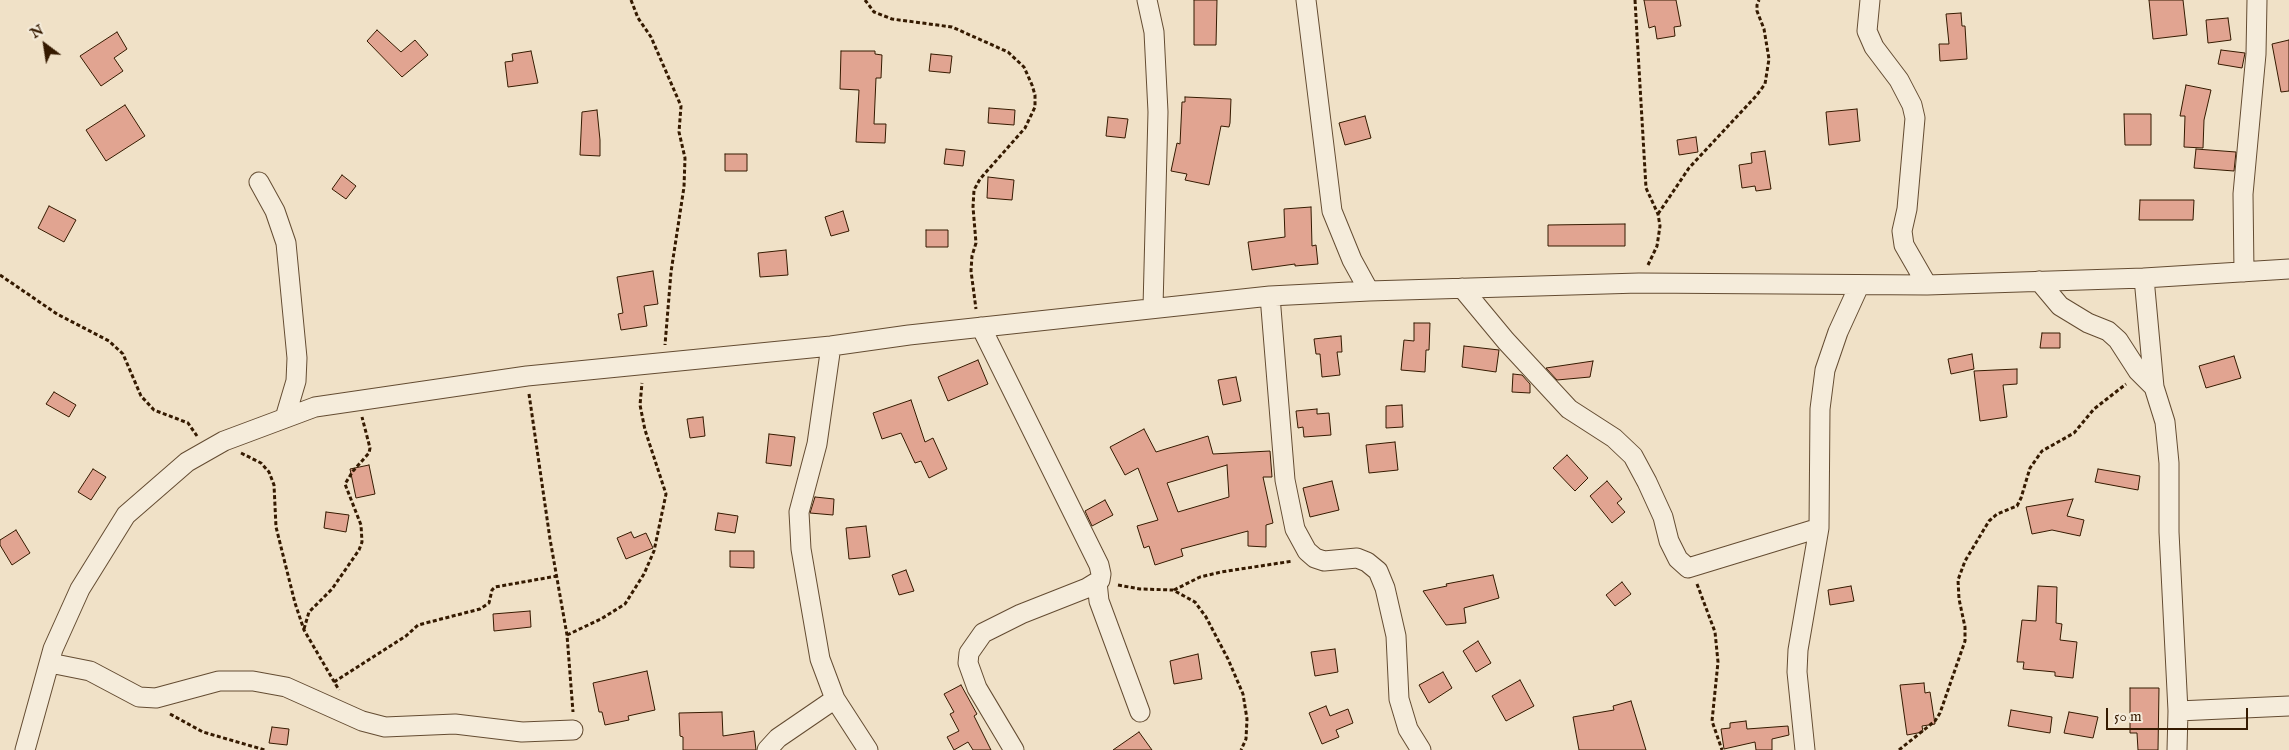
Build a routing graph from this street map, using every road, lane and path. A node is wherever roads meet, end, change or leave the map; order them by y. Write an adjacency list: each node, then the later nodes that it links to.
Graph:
1 (631, 0): 25 (path)
2 (865, 0): 23 (path)
3 (1147, 0): 22 (street)
4 (1306, 0): 20 (street)
5 (1635, 0): 10 (path)
6 (1759, 0): 10 (path)
7 (1870, 0): 17 (street)
8 (2257, 0): 12 (street)
9 (258, 182): 30 (street)
10 (1658, 214): 16 (path)
11 (2289, 269): 12 (street)
12 (2244, 272): 14 (street)
13 (0, 275): 32 (path)
14 (2144, 278): 15 (street); 28 (street)
15 (2039, 281): 17 (street); 26 (street)
16 (1639, 283): 18 (street); 19 (street)
17 (1928, 285): 18 (street)
18 (1859, 286): 33 (street)
19 (1462, 288): 20 (street); 35 (street)
20 (1369, 291): 21 (street)
21 (1270, 296): 22 (street); 34 (street)
22 (1153, 308): 23 (street)
23 (979, 328): 24 (street); 37 (street)
24 (831, 346): 25 (street); 44 (street)
25 (656, 362): 27 (street); 40 (path)
26 (2138, 371): 28 (street); 59 (path)
27 (527, 376): 29 (street); 36 (path)
28 (2154, 387): 46 (street)
29 (357, 401): 30 (street); 39 (path)
30 (285, 418): 31 (street)
31 (224, 441): 32 (street); 39 (path)
32 (204, 453): 41 (street)
33 (1819, 528): 35 (street); 58 (street)
34 (1315, 558): 38 (path); 56 (street)
35 (1688, 568): 57 (path)
36 (557, 576): 40 (path); 42 (path)
37 (1099, 581): 38 (path); 47 (street); 54 (street)
38 (1173, 590): 55 (path)
39 (304, 630): 42 (path)
40 (567, 635): 49 (path)
41 (50, 663): 43 (street); 50 (street)
42 (334, 682): 48 (path)
43 (138, 697): 48 (street); 51 (path)
44 (835, 699): 52 (street); 53 (street)
45 (2289, 706): 46 (street)
46 (2178, 711): 60 (street)
47 (1140, 712)
48 (362, 721): 49 (street)
49 (573, 730)
50 (25, 750)
51 (264, 750)
52 (768, 750)
53 (868, 750)
54 (1014, 750)
55 (1241, 750)
56 (1421, 750)
57 (1722, 750)
58 (1805, 750)
59 (1898, 750)
60 (2177, 750)

